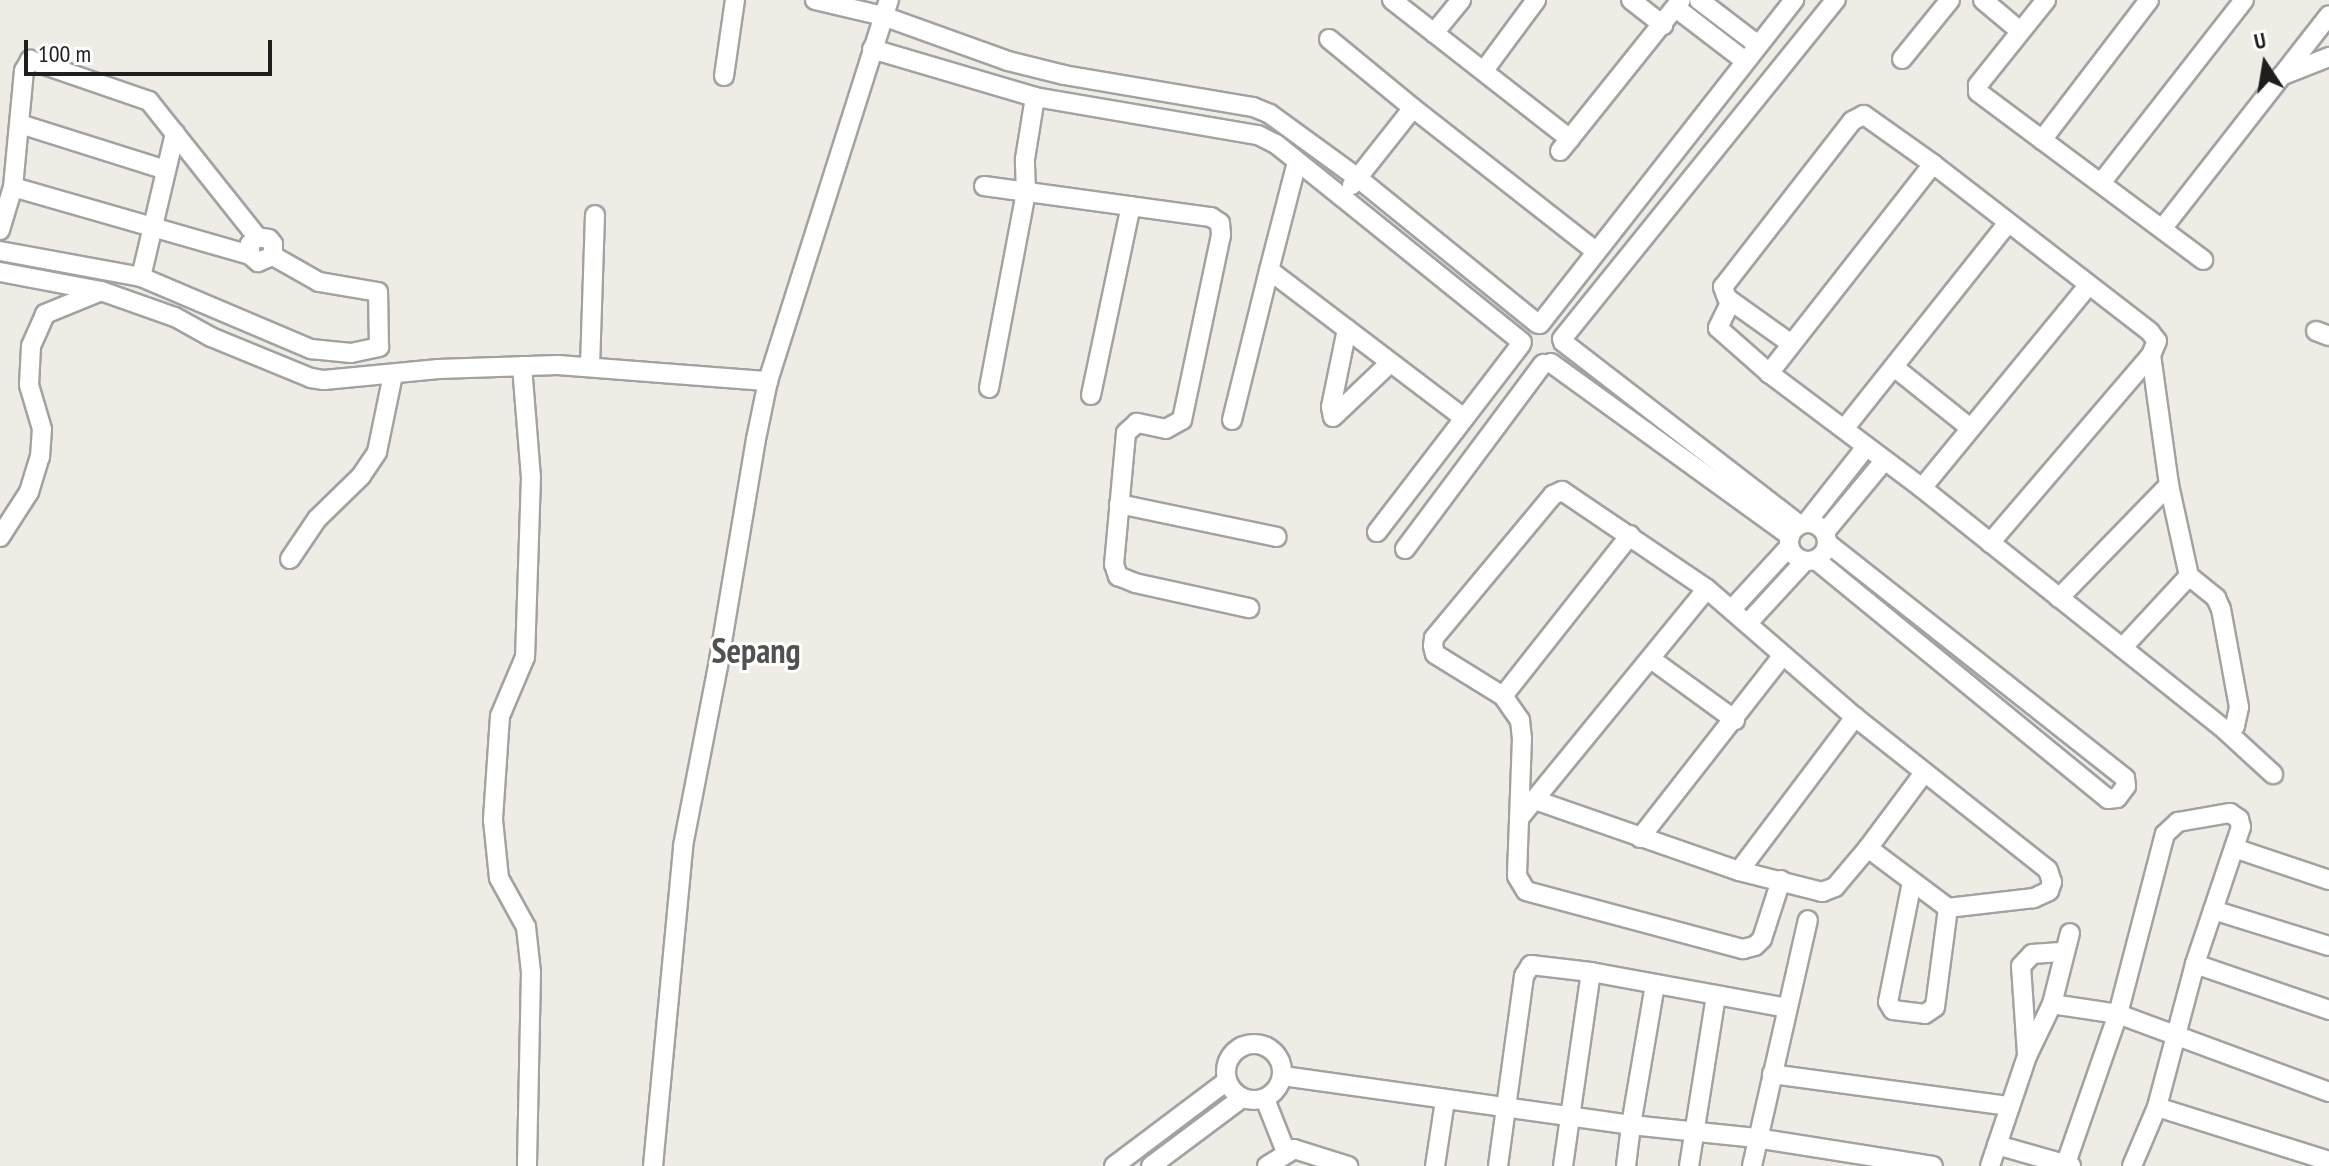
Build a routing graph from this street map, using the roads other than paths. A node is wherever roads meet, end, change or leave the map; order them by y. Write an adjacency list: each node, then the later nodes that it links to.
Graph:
1 (735, 0): 31 (street)
2 (1392, 0): 20 (street)
3 (1461, 0): 20 (street)
4 (1536, 0): 29 (street)
5 (1631, 0): 18 (street)
6 (1699, 0): 23 (street)
7 (1794, 0): 23 (street)
8 (1836, 0): 70 (street)
9 (1950, 0): 26 (street)
10 (1983, 0): 19 (street)
11 (2046, 0): 19 (street)
12 (2149, 0): 40 (street)
13 (2244, 0): 45 (street)
14 (821, 1): 16 (street)
15 (1678, 4): 18 (street); 28 (street)
16 (886, 8): 22 (street); 24 (street)
17 (2329, 15): 32 (street)
18 (1663, 25): 29 (street)
19 (2020, 31): 40 (street)
20 (1434, 33): 29 (street)
21 (1329, 39): 36 (street)
22 (956, 44): 27 (street); 30 (street)
23 (1758, 45): 28 (street)
24 (872, 49): 30 (street); 81 (street)
25 (2329, 57): 32 (street)
26 (1902, 59)
27 (1008, 61): 33 (street); 35 (street)
28 (1745, 61): 57 (street)
29 (1485, 69)
30 (945, 71): 33 (street)
31 (724, 76)
32 (2281, 76): 54 (street)
33 (999, 87): 34 (street)
34 (1035, 97): 38 (street); 48 (street)
35 (1197, 99): 38 (street); 44 (street)
36 (1413, 108): 44 (street); 57 (street)
37 (20, 124): 39 (street); 43 (street); 47 (street)
38 (1192, 124): 41 (street)
39 (175, 133): 43 (street); 56 (street)
40 (2042, 140): 45 (street)
41 (1297, 162): 49 (street); 62 (street)
42 (1933, 164): 52 (street); 67 (street); 72 (street)
43 (166, 170): 53 (street)
44 (1359, 179): 49 (street); 68 (street)
45 (2101, 183): 54 (street)
46 (984, 186): 48 (street)
47 (13, 187): 53 (street); 55 (street)
48 (1026, 193): 50 (street); 82 (street)
49 (1342, 197): 71 (street)
50 (1131, 206): 83 (street); 92 (street)
51 (595, 215): 77 (street)
52 (2008, 223): 65 (street); 78 (street)
53 (153, 228): 59 (street); 64 (street)
54 (2162, 229): 61 (street)
55 (0, 230)
56 (257, 237): 59 (street); 60 (street)
57 (1594, 250): 68 (street)
58 (0, 251): 64 (street)
59 (250, 255): 60 (street)
60 (273, 256): 64 (street)
61 (2203, 260)
62 (1269, 270): 69 (street); 85 (street)
63 (0, 272): 66 (street)
64 (141, 277)
65 (2088, 286): 73 (street); 86 (street)
66 (101, 291): 80 (street); 96 (street)
67 (1731, 301): 72 (street); 79 (street)
68 (1539, 324): 70 (street); 71 (street)
69 (1347, 329): 74 (street); 74 (street)
70 (1562, 341): 75 (street); 94 (street)
71 (1522, 343): 75 (street); 84 (street)
72 (1790, 343): 79 (street)
73 (2151, 355): 90 (street); 99 (street)
74 (1390, 363): 84 (street)
75 (1547, 364): 94 (street); 100 (street)
76 (522, 366): 77 (street); 80 (street); 163 (street)
77 (590, 366): 81 (street)
78 (1894, 367): 86 (street); 87 (street)
79 (1769, 373): 87 (street)
80 (393, 375): 101 (street)
81 (768, 381): 164 (street)
82 (989, 388)
83 (1091, 395)
84 (1464, 418): 93 (street)
85 (1232, 420)
86 (1969, 427): 91 (street)
87 (1844, 429): 88 (street)
88 (1866, 447): 89 (street); 94 (street)
89 (1884, 461): 91 (street); 98 (street)
90 (2169, 485): 103 (street); 105 (street)
91 (1922, 488): 99 (street)
92 (1119, 504): 97 (street); 106 (street)
93 (1377, 532)
94 (1796, 533): 98 (street); 102 (street); 107 (street)
95 (1630, 535): 104 (street); 112 (street); 112 (street)
96 (0, 537)
97 (1277, 537)
98 (1826, 537): 102 (street); 102 (street)
99 (1990, 543): 105 (street)
100 (1405, 549)
101 (290, 559)
102 (1810, 561): 108 (street)
103 (2189, 576): 109 (street); 115 (street)
104 (1707, 589): 107 (street); 111 (street)
105 (2059, 598): 109 (street)
106 (1249, 608)
107 (1732, 609): 108 (street)
108 (1748, 623): 110 (street)
109 (2122, 648): 115 (street)
110 (1783, 655): 113 (street); 114 (street)
111 (1651, 659): 114 (street); 118 (street)
112 (1503, 696): 119 (street)
113 (1855, 717): 116 (street); 123 (street)
114 (1735, 720): 120 (street)
115 (2226, 731): 117 (street)
116 (1924, 773): 121 (street); 127 (street)
117 (2273, 774)
118 (1535, 800): 119 (street); 120 (street)
119 (1521, 816): 124 (street)
120 (1640, 838): 123 (street)
121 (1868, 848): 124 (street); 126 (street)
122 (2234, 848): 125 (street); 128 (street); 140 (street)
123 (1739, 871): 124 (street)
124 (1781, 880)
125 (2329, 880)
126 (1912, 882): 127 (street); 127 (street)
127 (1948, 908)
128 (2213, 910): 131 (street); 133 (street)
129 (1808, 920): 138 (street)
130 (2070, 933): 132 (street)
131 (2329, 946)
132 (2064, 952): 137 (street); 142 (street)
133 (2195, 964): 139 (street); 141 (street)
134 (1591, 972): 135 (street); 152 (street); 153 (street)
135 (1655, 984): 136 (street); 154 (street)
136 (1716, 995): 138 (street); 155 (street)
137 (2052, 1004): 140 (street); 142 (street)
138 (1787, 1008): 143 (street)
139 (2329, 1010)
140 (2118, 1014): 141 (street); 162 (street)
141 (2175, 1035): 146 (street); 151 (street)
142 (2027, 1056): 150 (street)
143 (1772, 1074): 150 (street); 156 (street)
144 (1283, 1076): 145 (street); 148 (street); 149 (street)
145 (1227, 1081): 147 (street); 165 (street)
146 (2329, 1092)
147 (1242, 1098): 148 (street); 166 (street)
148 (1265, 1099): 158 (street)
149 (1445, 1101): 152 (street); 169 (street)
150 (2010, 1106): 157 (street)
151 (2157, 1107): 161 (street); 177 (street)
152 (1506, 1108): 153 (street); 170 (street)
153 (1569, 1116): 154 (street); 171 (street)
154 (1631, 1125): 155 (street); 172 (street)
155 (1694, 1134): 156 (street); 173 (street)
156 (1756, 1138): 159 (street); 174 (street)
157 (1997, 1145): 162 (street); 176 (street)
158 (1286, 1152): 167 (street); 168 (street)
159 (1824, 1159): 160 (street)
160 (1889, 1163): 175 (street)
161 (2329, 1164)
162 (2067, 1165)
163 (527, 1166)
164 (653, 1166)
165 (1114, 1166)
166 (1151, 1166)
167 (1267, 1166)
168 (1348, 1166)
169 (1435, 1166)
170 (1498, 1166)
171 (1563, 1166)
172 (1626, 1166)
173 (1689, 1166)
174 (1752, 1166)
175 (1933, 1166)
176 (1990, 1166)
177 (2132, 1166)

